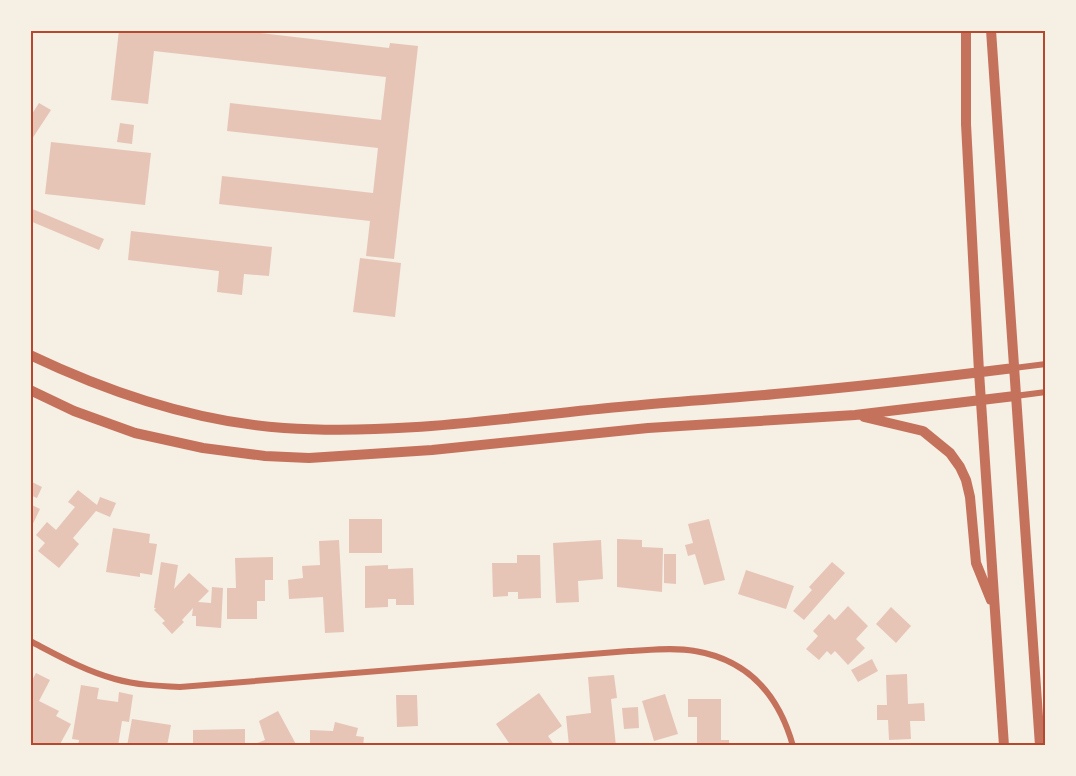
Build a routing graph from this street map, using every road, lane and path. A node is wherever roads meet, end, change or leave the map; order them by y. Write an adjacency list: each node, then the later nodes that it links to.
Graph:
1 (966, 30): 6 (street)
2 (991, 30): 5 (street)
3 (30, 355): 6 (street)
4 (1046, 364): 5 (street)
5 (1014, 368): 6 (street); 9 (street)
6 (979, 372): 10 (street)
7 (30, 390): 11 (street)
8 (1046, 392): 9 (street)
9 (1015, 396): 10 (street); 16 (street)
10 (982, 400): 11 (street); 12 (street)
11 (855, 415): 12 (street)
12 (994, 606): 15 (street)
13 (30, 641): 14 (street)
14 (793, 746)
15 (1004, 746)
16 (1040, 746)

